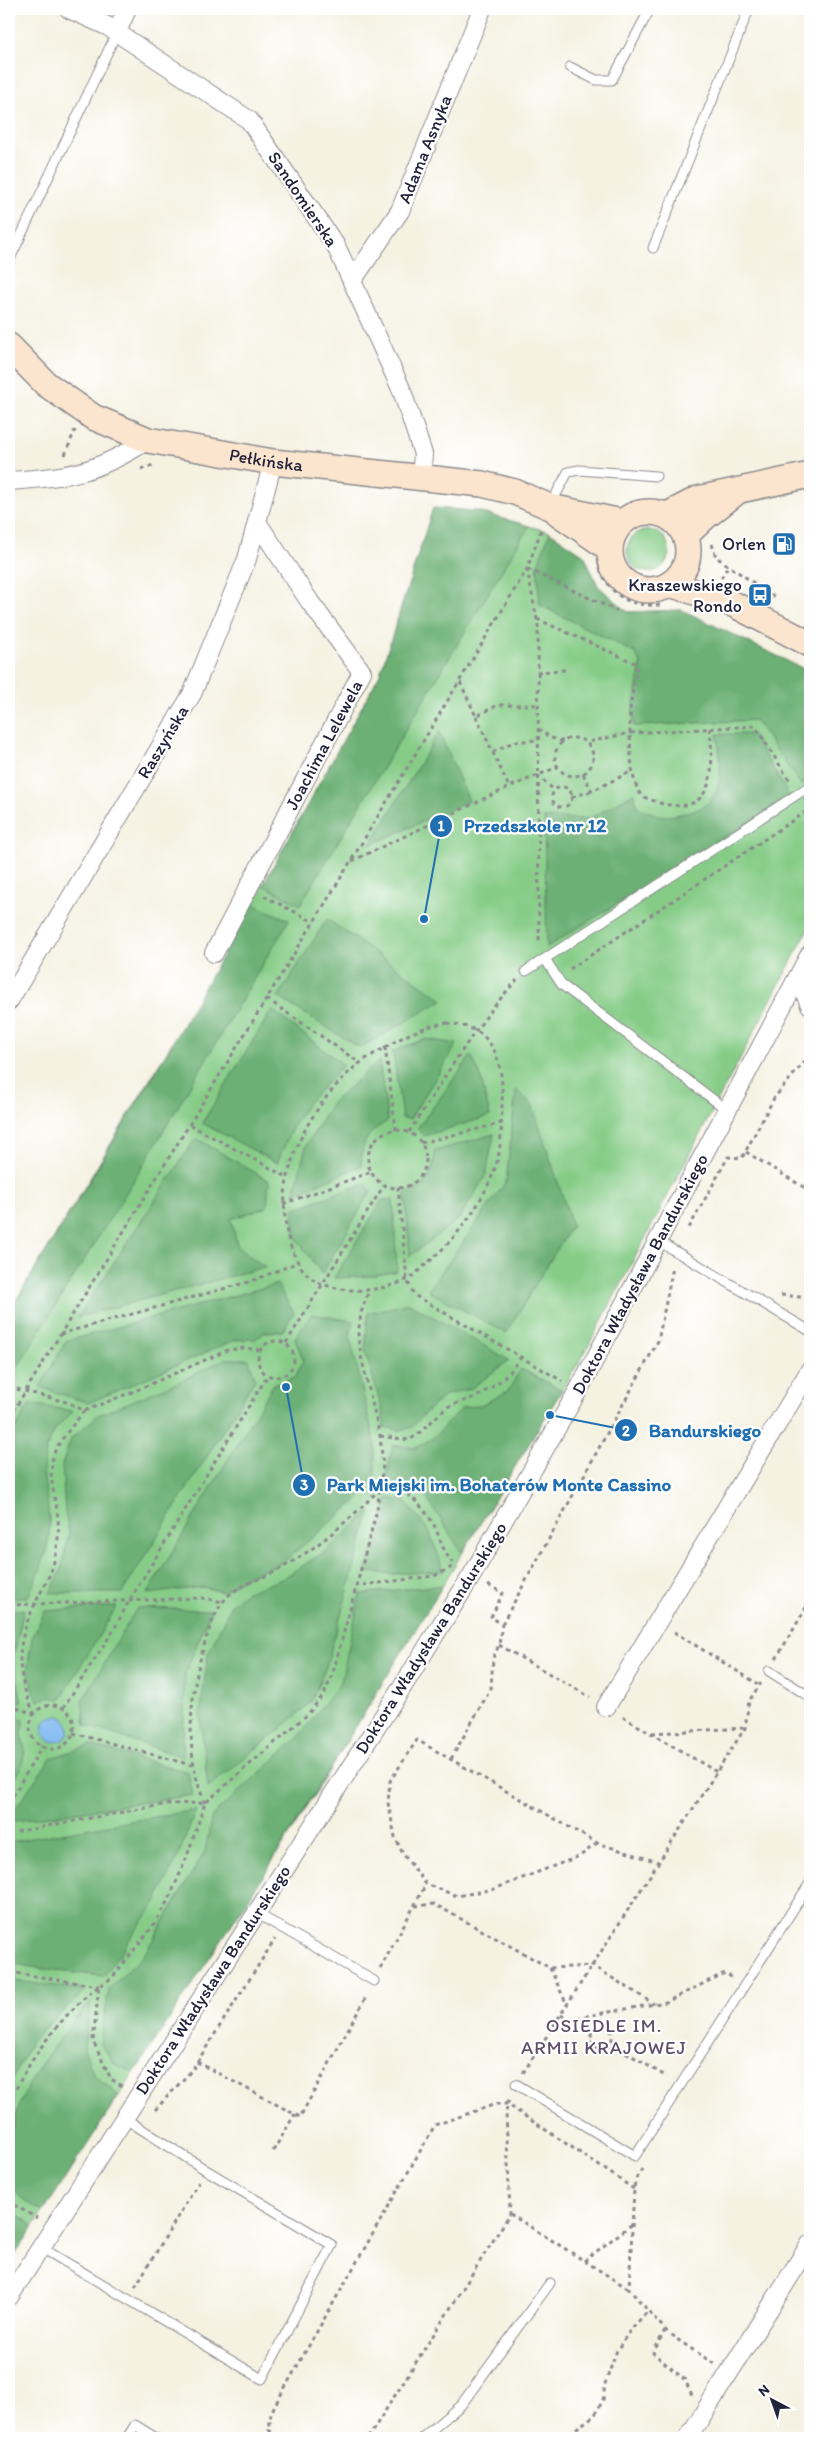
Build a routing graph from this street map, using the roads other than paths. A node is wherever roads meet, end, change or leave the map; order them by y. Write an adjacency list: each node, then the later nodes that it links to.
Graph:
1 (69, 9): 6 (street, Sandomierska)
2 (127, 9): 6 (street)
3 (482, 9): 10 (street, Adama Asnyka)
4 (650, 9): 7 (lane)
5 (749, 9): 8 (lane)
6 (116, 32): 9 (lane); 10 (street, Sandomierska)
7 (570, 67)
8 (653, 248)
9 (9, 261)
10 (352, 281): 16 (street, Sandomierska)
11 (9, 346): 12 (street, Pełkińska)
12 (148, 440): 13 (street, Pełkińska); 17 (street)
13 (273, 462): 16 (street, Pełkińska); 21 (street, Raszyńska)
14 (810, 475): 18 (street)
15 (656, 476): 20 (lane)
16 (421, 478): 20 (street, Pełkińska)
17 (9, 481)
18 (738, 491): 19 (street); 23 (street)
19 (667, 515): 22 (street); 23 (street)
20 (546, 516): 22 (street, Pełkińska); 24 (street, Pełkińska)
21 (257, 522): 30 (street, Joachima Lelewela); 35 (street, Raszyńska)
22 (622, 522): 24 (street)
23 (686, 536): 25 (street)
24 (610, 549): 26 (street)
25 (687, 564): 26 (street); 27 (street)
26 (670, 584): 27 (street)
27 (735, 606): 28 (street)
28 (810, 644)
29 (810, 786): 32 (lane)
30 (214, 953)
31 (810, 954): 34 (street, Doktora Władysława Bandurskiego)
32 (545, 959): 33 (lane); 37 (lane)
33 (526, 971)
34 (798, 977): 36 (street); 37 (street, Doktora Władysława Bandurskiego)
35 (9, 1001)
36 (810, 1005)
37 (728, 1110): 38 (street, Doktora Władysława Bandurskiego)
38 (658, 1241): 39 (lane); 45 (street, Doktora Władysława Bandurskiego)
39 (810, 1331)
40 (810, 1370): 43 (street)
41 (768, 1671): 42 (lane)
42 (810, 1696)
43 (606, 1707)
44 (810, 1883): 47 (lane)
45 (256, 1913): 46 (lane); 48 (street, Doktora Władysława Bandurskiego)
46 (374, 1981)
47 (516, 2084)
48 (124, 2118): 50 (street, Doktora Władysława Bandurskiego); 50 (lane)
49 (810, 2244): 56 (street)
50 (42, 2248): 52 (street, Doktora Władysława Bandurskiego)
51 (550, 2283): 55 (lane)
52 (9, 2297)
53 (127, 2438): 54 (lane)
54 (156, 2438)
55 (422, 2438)
56 (688, 2438)

